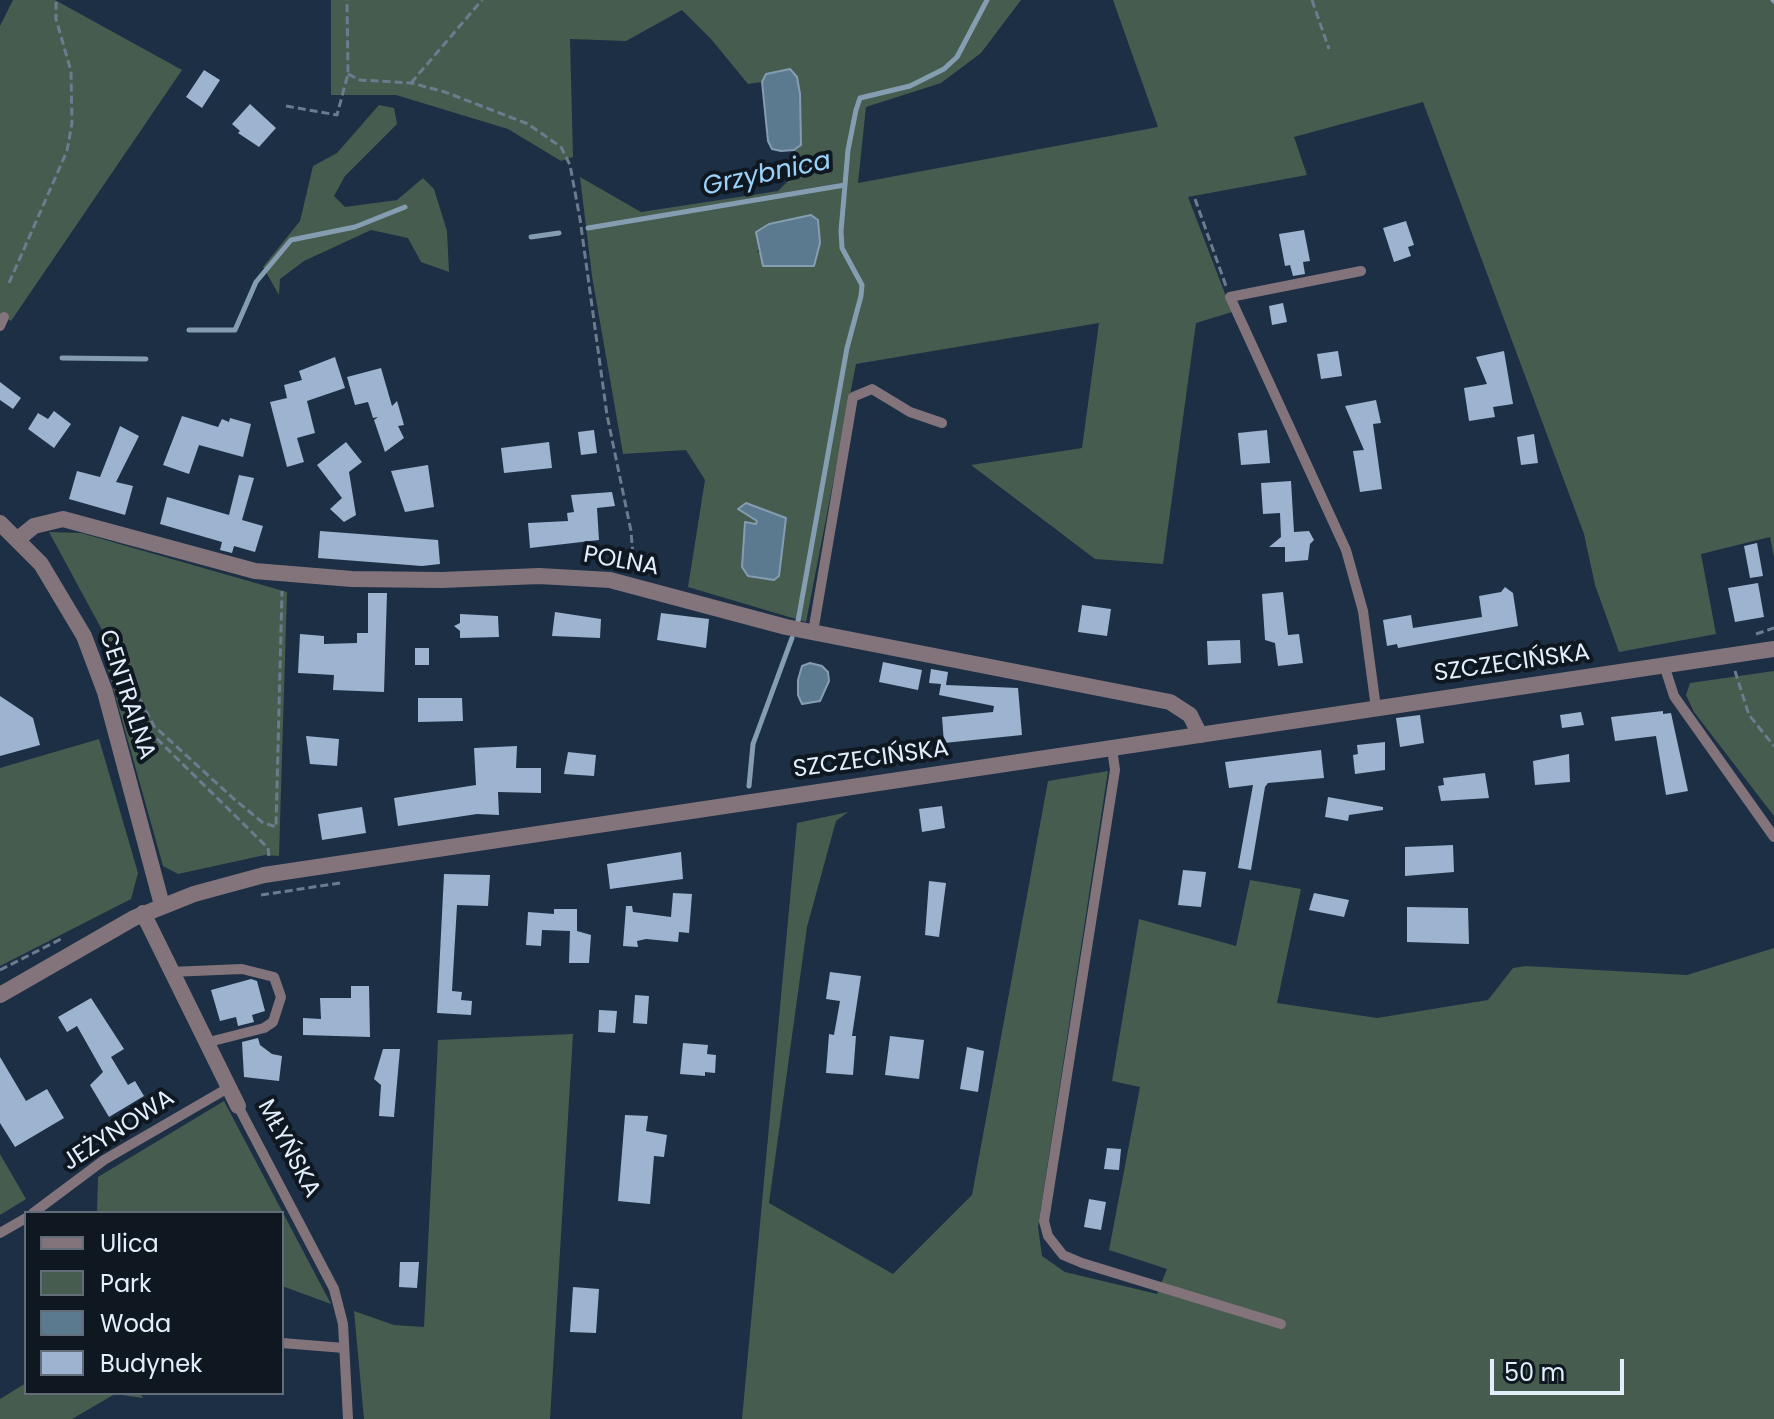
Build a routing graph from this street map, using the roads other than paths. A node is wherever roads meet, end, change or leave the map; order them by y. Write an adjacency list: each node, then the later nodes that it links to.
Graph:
1 (1361, 271): 8 (lane)
2 (942, 423): 5 (lane)
3 (0, 523): 4 (street, CENTRALNA)
4 (18, 539): 5 (street, POLNA); 12 (street, CENTRALNA)
5 (813, 632): 9 (street, POLNA)
6 (1774, 649): 7 (street, SZCZECIŃSKA)
7 (1664, 665): 8 (street, SZCZECIŃSKA); 11 (lane)
8 (1376, 708): 9 (street, SZCZECIŃSKA)
9 (1200, 735): 10 (street, SZCZECIŃSKA)
10 (1112, 748): 12 (street, SZCZECIŃSKA); 22 (lane)
11 (1774, 837)
12 (162, 905): 13 (street, SZCZECIŃSKA)
13 (143, 913): 14 (street, MŁYŃSKA); 15 (street, SZCZECIŃSKA)
14 (170, 972): 16 (street, MŁYŃSKA); 16 (lane)
15 (0, 995)
16 (205, 1043): 17 (street, MŁYŃSKA)
17 (228, 1088): 18 (street, MŁYŃSKA); 19 (lane, JEŻYNOWA)
18 (238, 1106): 24 (lane, MŁYŃSKA)
19 (36, 1211)
20 (24, 1219): 21 (lane)
21 (0, 1233)
22 (1281, 1324)
23 (284, 1343): 24 (lane)
24 (344, 1348): 25 (lane, MŁYŃSKA)
25 (348, 1419)

